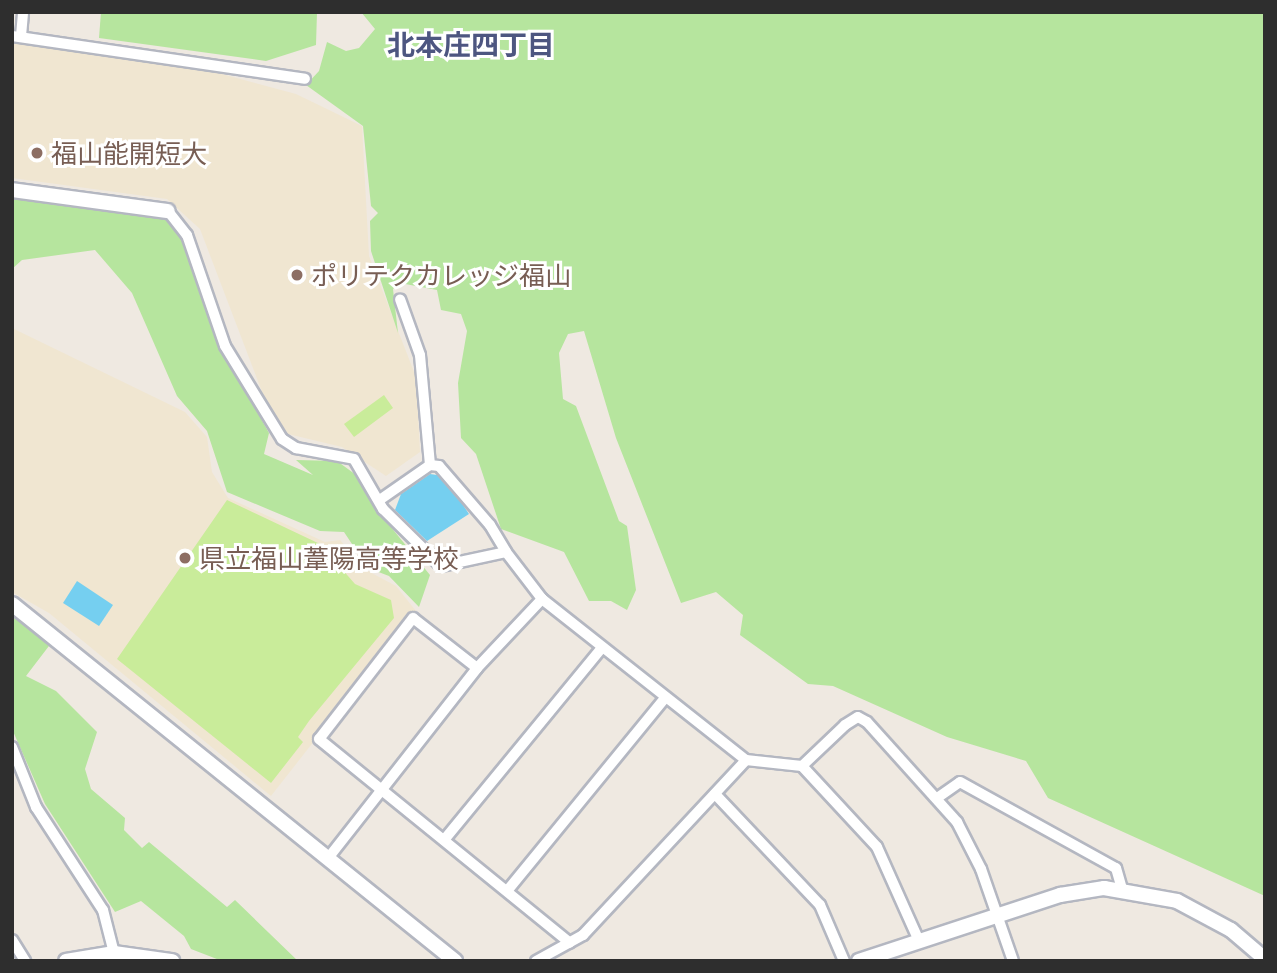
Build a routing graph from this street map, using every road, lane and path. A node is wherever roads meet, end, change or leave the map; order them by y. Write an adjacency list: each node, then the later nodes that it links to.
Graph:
1 (23, 12): 2 (street)
2 (16, 36): 3 (street)
3 (305, 79)
4 (12, 190): 5 (street)
5 (168, 211): 8 (street)
6 (400, 299): 7 (street)
7 (430, 465): 8 (street); 9 (street)
8 (381, 499): 9 (street)
9 (506, 552): 10 (street)
10 (542, 598): 12 (street); 13 (street)
11 (12, 604): 22 (street)
12 (601, 649): 14 (street); 21 (street)
13 (477, 668): 18 (street); 18 (street)
14 (664, 699): 16 (street); 24 (street)
15 (12, 747): 29 (street)
16 (746, 760): 17 (street); 19 (street)
17 (802, 766): 20 (street); 27 (street)
18 (384, 790): 21 (street); 22 (street)
19 (715, 794): 28 (street); 36 (street)
20 (940, 796): 23 (street); 25 (street)
21 (444, 840): 24 (street)
22 (329, 858): 34 (street)
23 (1122, 888): 25 (street); 30 (street)
24 (507, 891): 28 (street)
25 (997, 916): 27 (street); 38 (street)
26 (12, 940): 31 (street)
27 (919, 941): 37 (street)
28 (570, 943): 35 (street)
29 (114, 953): 32 (street); 33 (street)
30 (1265, 959)
31 (25, 961)
32 (66, 961)
33 (172, 961)
34 (455, 961)
35 (536, 961)
36 (844, 961)
37 (859, 961)
38 (1013, 961)

